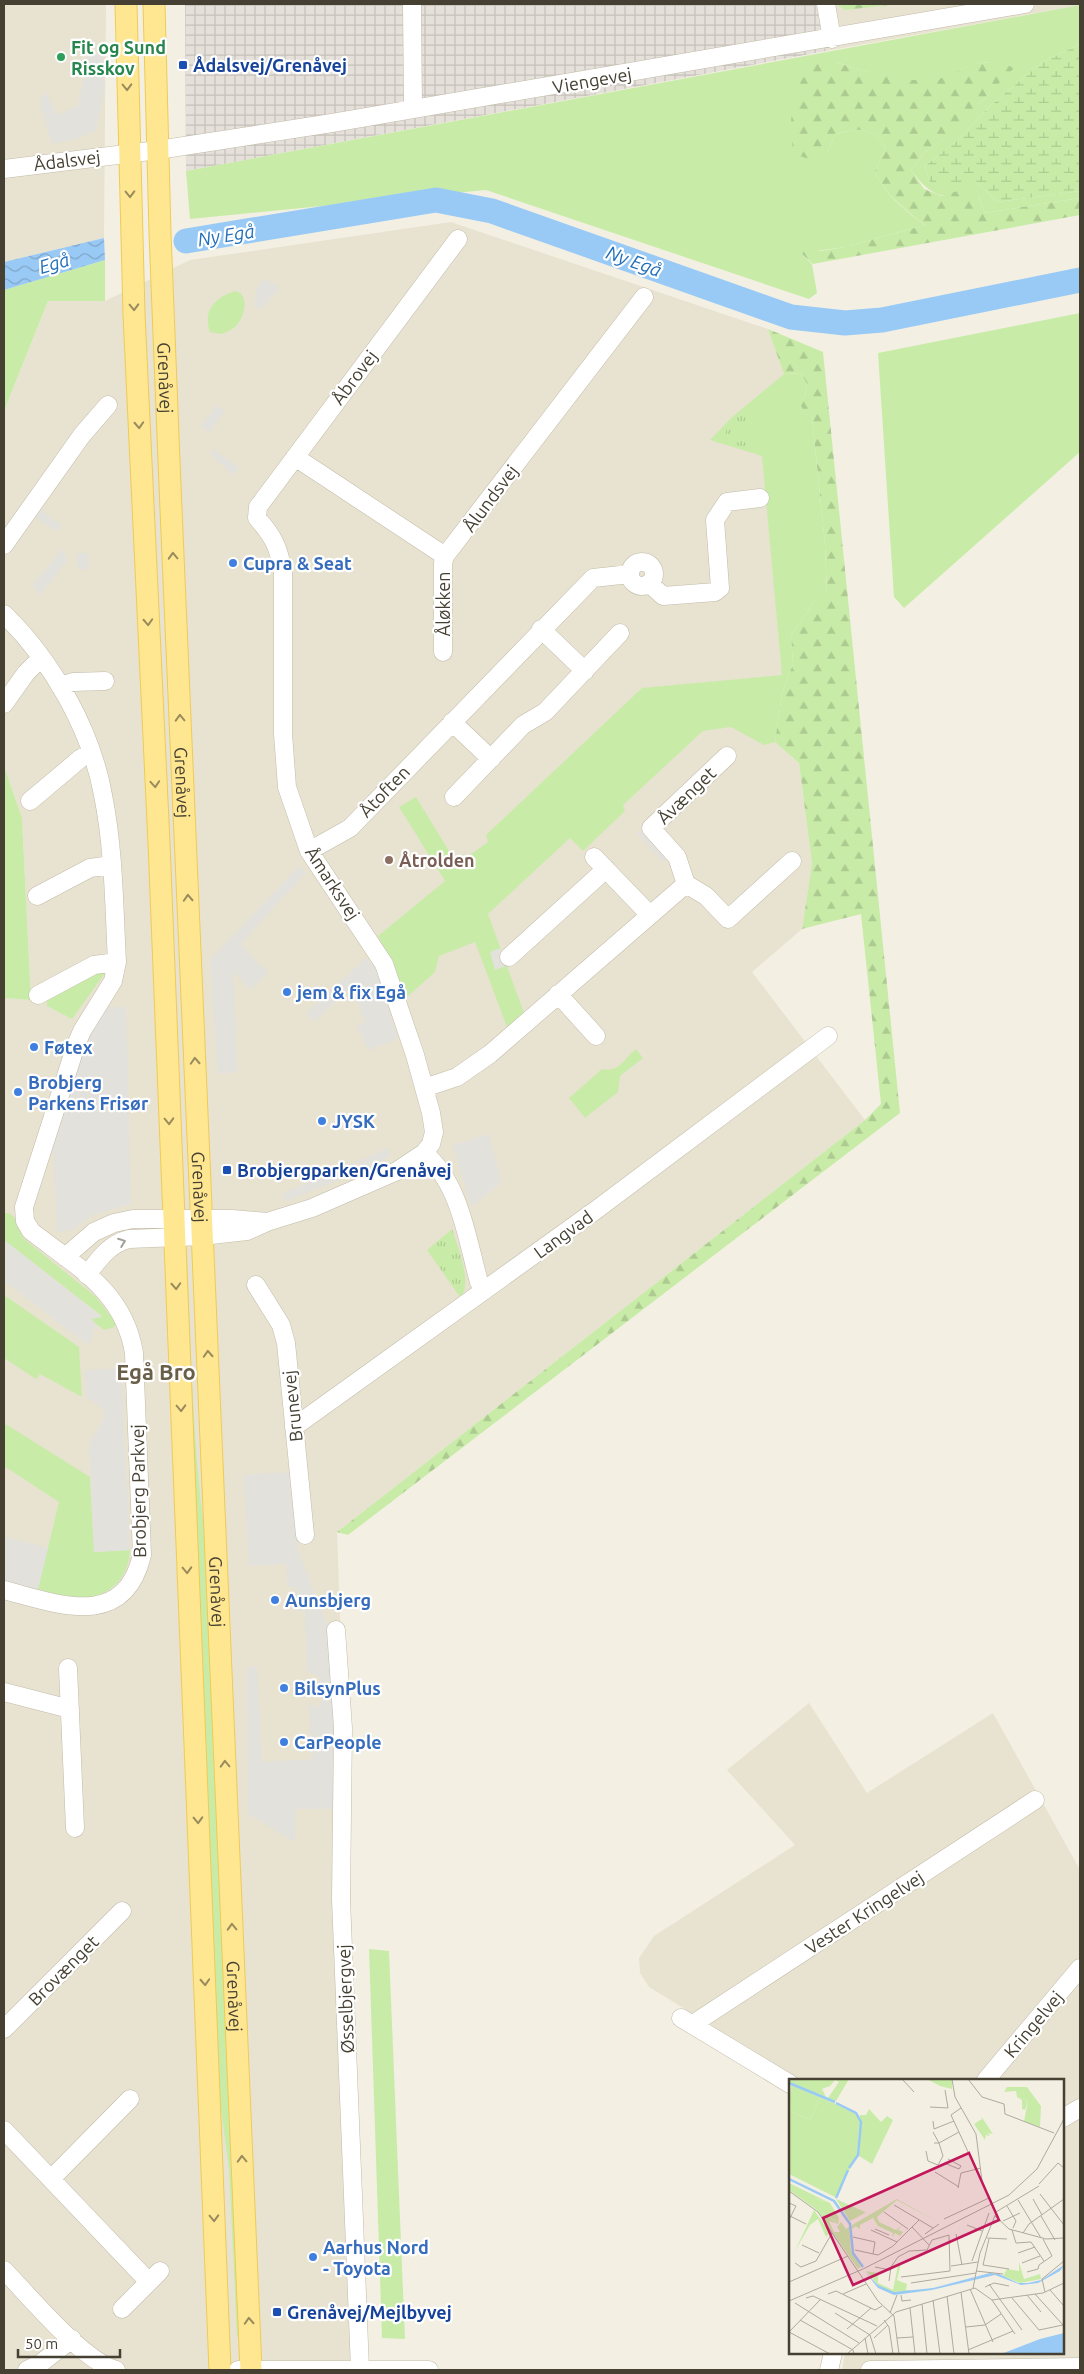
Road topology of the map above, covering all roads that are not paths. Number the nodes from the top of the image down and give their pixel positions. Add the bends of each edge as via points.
1 (126, 4) edge
2 (154, 4) edge
3 (412, 4) edge
4 (826, 4) edge
5 (1025, 4) edge
6 (832, 39) junction
7 (413, 109) junction
8 (158, 150) junction
9 (130, 153) junction
10 (4, 168) edge
11 (458, 239) dead end
12 (644, 296) dead end
13 (108, 404) dead end
14 (295, 457) junction
15 (760, 498) dead end
16 (258, 518) joint
17 (4, 545) edge
18 (445, 556) junction
19 (4, 614) edge
20 (541, 629) junction
21 (620, 634) dead end
22 (443, 652) dead end
23 (41, 658) junction
24 (585, 670) junction
25 (105, 681) dead end
26 (60, 686) junction
27 (4, 704) edge
28 (452, 722) junction
29 (91, 754) junction
30 (727, 756) dead end
31 (491, 759) junction
32 (454, 797) dead end
33 (30, 801) dead end
34 (309, 851) junction
35 (792, 861) dead end
36 (112, 865) junction
37 (686, 884) junction
38 (37, 896) dead end
39 (650, 916) junction
40 (509, 958) dead end
41 (116, 962) junction
42 (558, 994) junction
43 (38, 995) dead end
44 (596, 1036) dead end
45 (828, 1036) dead end
46 (424, 1088) junction
47 (424, 1153) junction
48 (202, 1227) junction
49 (173, 1228) junction
50 (65, 1258) junction
51 (87, 1274) junction
52 (256, 1284) dead end
53 (484, 1291) junction
54 (294, 1427) junction
55 (305, 1534) dead end
56 (4, 1590) edge
57 (336, 1630) dead end
58 (68, 1668) dead end
59 (4, 1692) edge
60 (70, 1709) junction
61 (1035, 1800) dead end
62 (75, 1828) dead end
63 (122, 1911) dead end
64 (1080, 1968) edge
65 (4, 2029) edge
66 (987, 2079) edge
67 (789, 2083) edge
68 (130, 2099) dead end
69 (1080, 2108) edge
70 (1064, 2117) edge
71 (4, 2130) edge
72 (51, 2179) junction
73 (4, 2270) edge
74 (122, 2309) dead end
75 (72, 2339) junction
76 (832, 2354) edge
77 (1080, 2367) edge
78 (360, 2369) junction
79 (27, 2370) edge
80 (116, 2370) edge
81 (220, 2370) edge
82 (238, 2370) edge
83 (251, 2370) edge
84 (429, 2370) edge
85 (829, 2370) edge
86 (870, 2370) edge

1 -> 9 main road, Grenåvej
2 - 8 main road, Grenåvej
3 - 7 street
4 - 6 street
5 - 6 street, Viengevej
6 - 7 street, Viengevej
7 - 8 street, Viengevej
8 - 9 street, Ådalsvej
48 -> 8 main road, Grenåvej
9 - 10 street, Ådalsvej
9 -> 49 main road, Grenåvej
11 - 14 street, Åbrovej
12 - 18 street, Ålundsvej
13 - 17 street via 82,435
14 - 16 street, Åbrovej via 258,507
14 - 18 street
15 - 20 street, Åtoften via 727,502 715,520 720,588 715,592 663,596 649,583 636,584 630,574 593,578
16 - 34 street, Åmarksvej via 273,536 284,573 283,734 287,787
18 - 22 street, Åløkken
19 - 23 street, Brobjerg Parkvej
20 - 24 street
20 - 28 street, Åtoften
21 - 24 street
23 - 26 street, Brobjerg Parkvej
23 - 27 street
24 - 31 street via 545,712 522,725
25 - 26 street via 73,682
26 - 29 street, Brobjerg Parkvej
28 - 31 street
28 - 34 street, Åtoften via 350,828
29 - 33 street via 81,758
29 - 36 street, Brobjerg Parkvej via 103,794
30 - 37 street, Åvænget via 651,828 677,857
31 - 32 street
34 - 46 street, Åmarksvej via 384,964
35 - 37 street via 728,919 706,896
36 - 38 street via 90,868
36 - 41 street, Brobjerg Parkvej
37 - 39 street
39 - 40 street via 600,863
39 - 42 street
41 - 43 street via 94,965
41 - 50 street, Brobjerg Parkvej via 113,981 76,1045 24,1207 25,1221 31,1231
42 - 44 street
42 - 46 street via 474,1067 457,1077
45 - 53 street, Langvad
46 - 47 street, Åmarksvej via 434,1132
47 - 48 street via 397,1171 312,1208 267,1222
47 - 53 street via 439,1166 450,1186
48 - 49 street
83 -> 48 main road, Grenåvej
49 - 50 street via 133,1219 114,1223 89,1236
51 -> 49 street via 118,1242
49 -> 81 main road, Grenåvej
50 - 51 street, Brobjerg Parkvej
51 - 56 street, Brobjerg Parkvej via 110,1295 121,1311 131,1338 142,1555 139,1568 124,1592 106,1603 86,1608 72,1608
52 - 54 street, Brunevej via 281,1325 286,1343
53 - 54 street, Langvad
54 - 55 street, Brunevej
57 - 78 street, Øsselbjergvej via 343,1728 341,1899
58 - 60 street
59 - 60 street
60 - 62 street
61 - 67 street, Vester Kringelvej via 687,2021
63 - 65 street, Brovænget
64 - 66 street, Kringelvej
68 - 72 street
69 - 70 street
71 - 72 street
72 - 74 street via 155,2277
73 - 75 street
75 - 79 street
75 - 80 street via 94,2360
76 - 85 street
77 - 86 street
78 - 83 street
78 - 84 street
82 - 83 street

